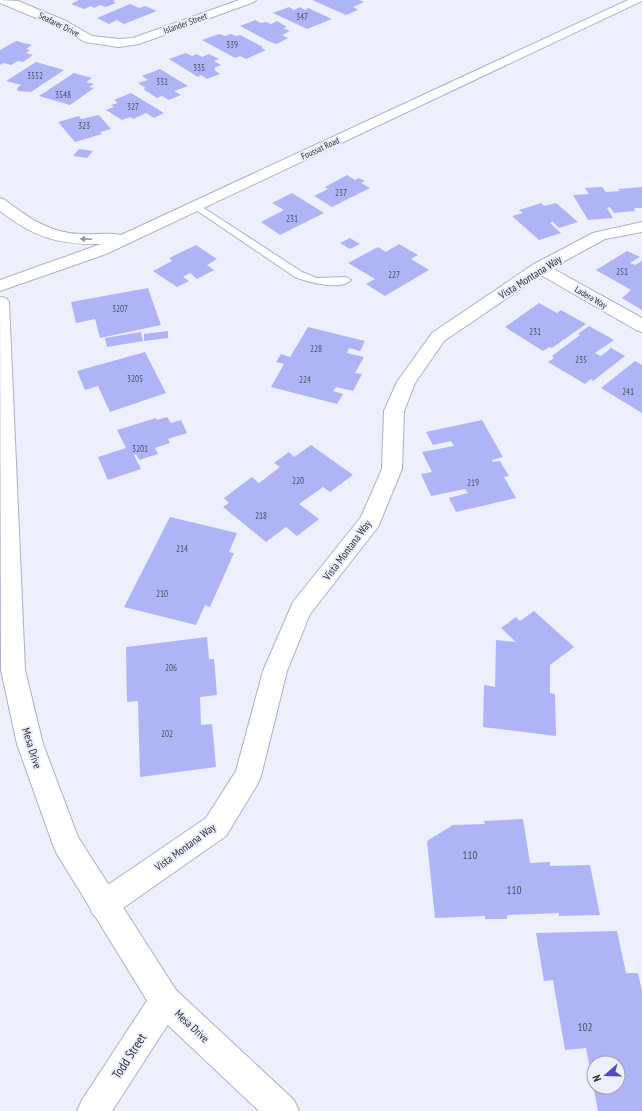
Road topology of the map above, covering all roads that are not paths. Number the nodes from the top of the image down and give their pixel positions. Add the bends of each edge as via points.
1 (0, 0) edge
2 (250, 0) edge
3 (637, 0) edge
4 (119, 43) joint
5 (0, 203) edge
6 (196, 206) junction
7 (642, 227) edge
8 (125, 239) junction
9 (540, 268) junction
10 (346, 280) dead end
11 (0, 286) edge
12 (0, 302) edge
13 (642, 326) edge
14 (5, 606) edge
15 (103, 904) junction
16 (165, 1001) junction
17 (93, 1111) edge
18 (283, 1111) edge

1 - 4 main road, Seafarer Drive via 62,24 89,39
2 - 4 main road, Islander Street via 135,41
3 - 6 main road, Foussat Road
8 -> 5 main road via 84,240 46,233 28,224
6 - 8 main road, Foussat Road
6 - 10 lane via 306,279 328,283
7 - 9 main road, Vista Montana Way via 599,236
8 - 11 main road, Foussat Road via 100,251
9 - 13 main road, Ladera Way
9 - 15 main road, Vista Montana Way via 438,337 406,382 394,411 392,469 370,521 301,609 275,671 248,776 216,827
12 - 14 main road, Mesa Drive
14 - 15 main road, Mesa Drive via 13,670 30,744 67,845
15 - 16 main road, Mesa Drive
16 - 17 main road, Todd Street
16 - 18 main road, Mesa Drive

